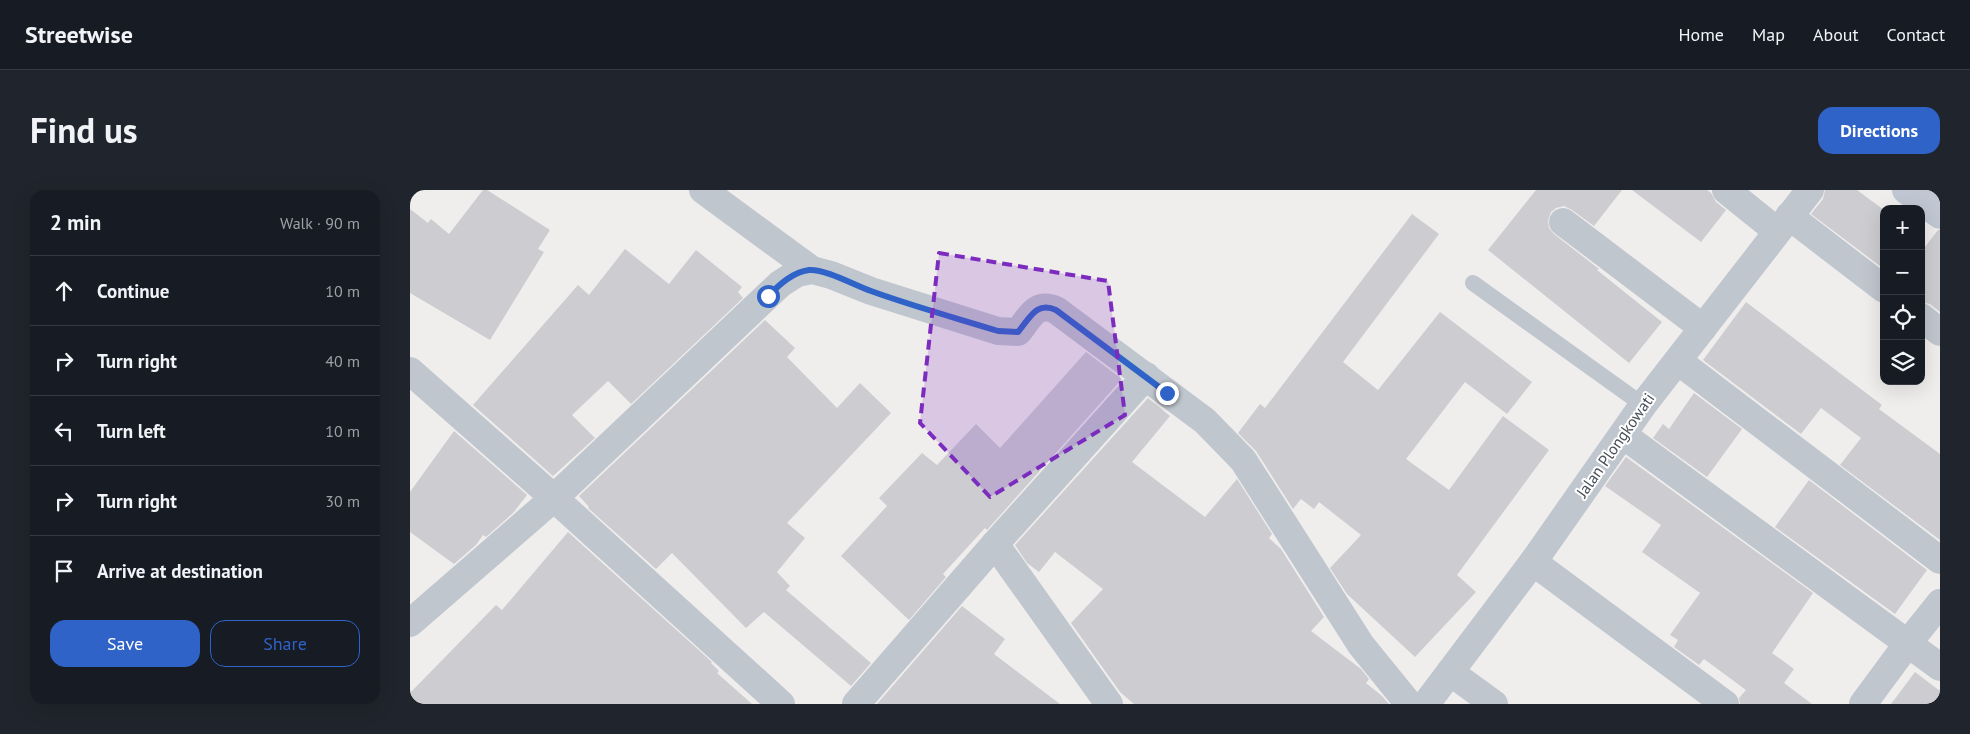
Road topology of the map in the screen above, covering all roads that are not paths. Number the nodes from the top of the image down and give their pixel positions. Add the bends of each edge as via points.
1 (703, 190) edge
2 (1726, 190) edge
3 (1810, 190) edge
4 (1906, 190) edge
5 (1940, 214) edge
6 (1563, 222) dead end
7 (1783, 224) junction
8 (812, 270) junction
9 (1474, 284) dead end
10 (1880, 286) edge
11 (1925, 321) edge
12 (1703, 328) junction
13 (1940, 332) edge
14 (1678, 361) junction
15 (410, 370) edge
16 (1146, 376) junction
17 (1643, 405) junction
18 (1623, 435) junction
19 (554, 498) junction
20 (995, 544) junction
21 (1940, 560) edge
22 (1533, 562) junction
23 (1940, 603) edge
24 (410, 623) edge
25 (1908, 643) junction
26 (1940, 667) edge
27 (1450, 672) junction
28 (781, 704) edge
29 (856, 704) edge
30 (1109, 704) edge
31 (1408, 704) edge
32 (1426, 704) edge
33 (1494, 704) edge
34 (1725, 704) edge
35 (1863, 704) edge

1 - 8 street
2 - 7 street
3 - 7 street, Jalan Plongkowati
4 - 5 street
6 - 12 street
7 - 10 street
7 - 12 street, Jalan Plongkowati
8 - 16 street via 998,331 1018,332 1038,308 1047,306
8 - 19 street via 797,273 780,284
9 - 17 lane
11 - 13 street
12 - 14 street, Jalan Plongkowati
14 - 17 street, Jalan Plongkowati
14 - 21 street
15 - 19 street
16 - 20 street
16 - 31 street via 1205,421 1243,460 1361,645
17 - 18 street, Jalan Plongkowati
18 - 22 street, Jalan Plongkowati
18 - 25 street
19 - 24 street
19 - 28 street
20 - 29 street
20 - 30 street
22 - 27 street, Jalan Plongkowati
22 - 34 street
23 - 25 street
25 - 26 street
25 - 35 street
27 - 32 street, Jalan Plongkowati
27 - 33 street

